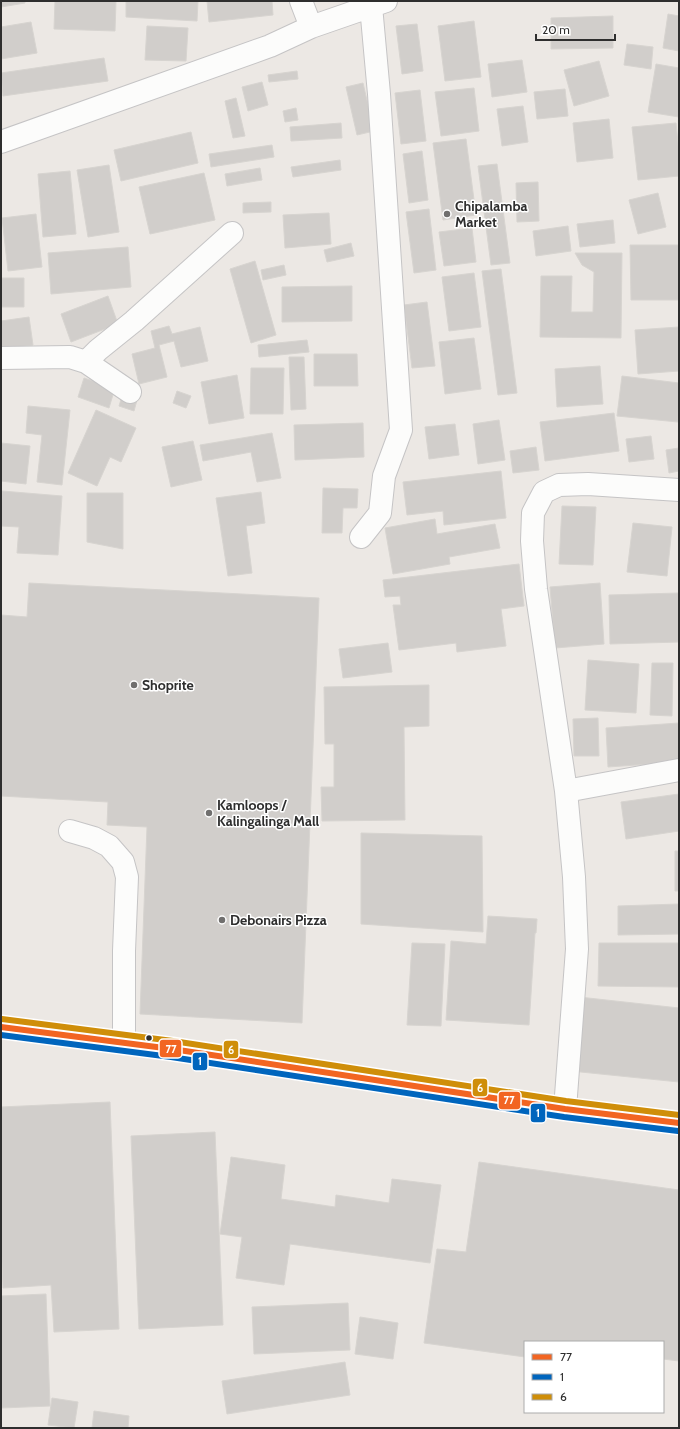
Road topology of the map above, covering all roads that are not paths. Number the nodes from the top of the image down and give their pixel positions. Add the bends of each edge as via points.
1 (301, 1) edge
2 (378, 4) edge
3 (311, 27) junction
4 (1, 142) edge
5 (232, 233) dead end
6 (1, 358) edge
7 (86, 362) junction
8 (130, 392) dead end
9 (679, 490) edge
10 (361, 537) dead end
11 (679, 770) edge
12 (566, 791) junction
13 (70, 831) dead end
14 (1, 1027) edge
15 (124, 1042) junction
16 (564, 1109) junction
17 (679, 1123) edge

1 - 3 street
2 - 3 street
2 - 10 street via 379,94 401,430 384,476 380,513
3 - 4 street via 270,46
5 - 7 street
6 - 7 street via 70,357
7 - 8 street
9 - 12 street via 588,484 559,485 544,492 533,513 532,541 536,589
11 - 12 street
12 - 16 street via 574,877 577,949
13 - 15 street via 94,838 109,846 123,862 127,877
14 - 15 main road
15 - 16 main road
16 - 17 main road

